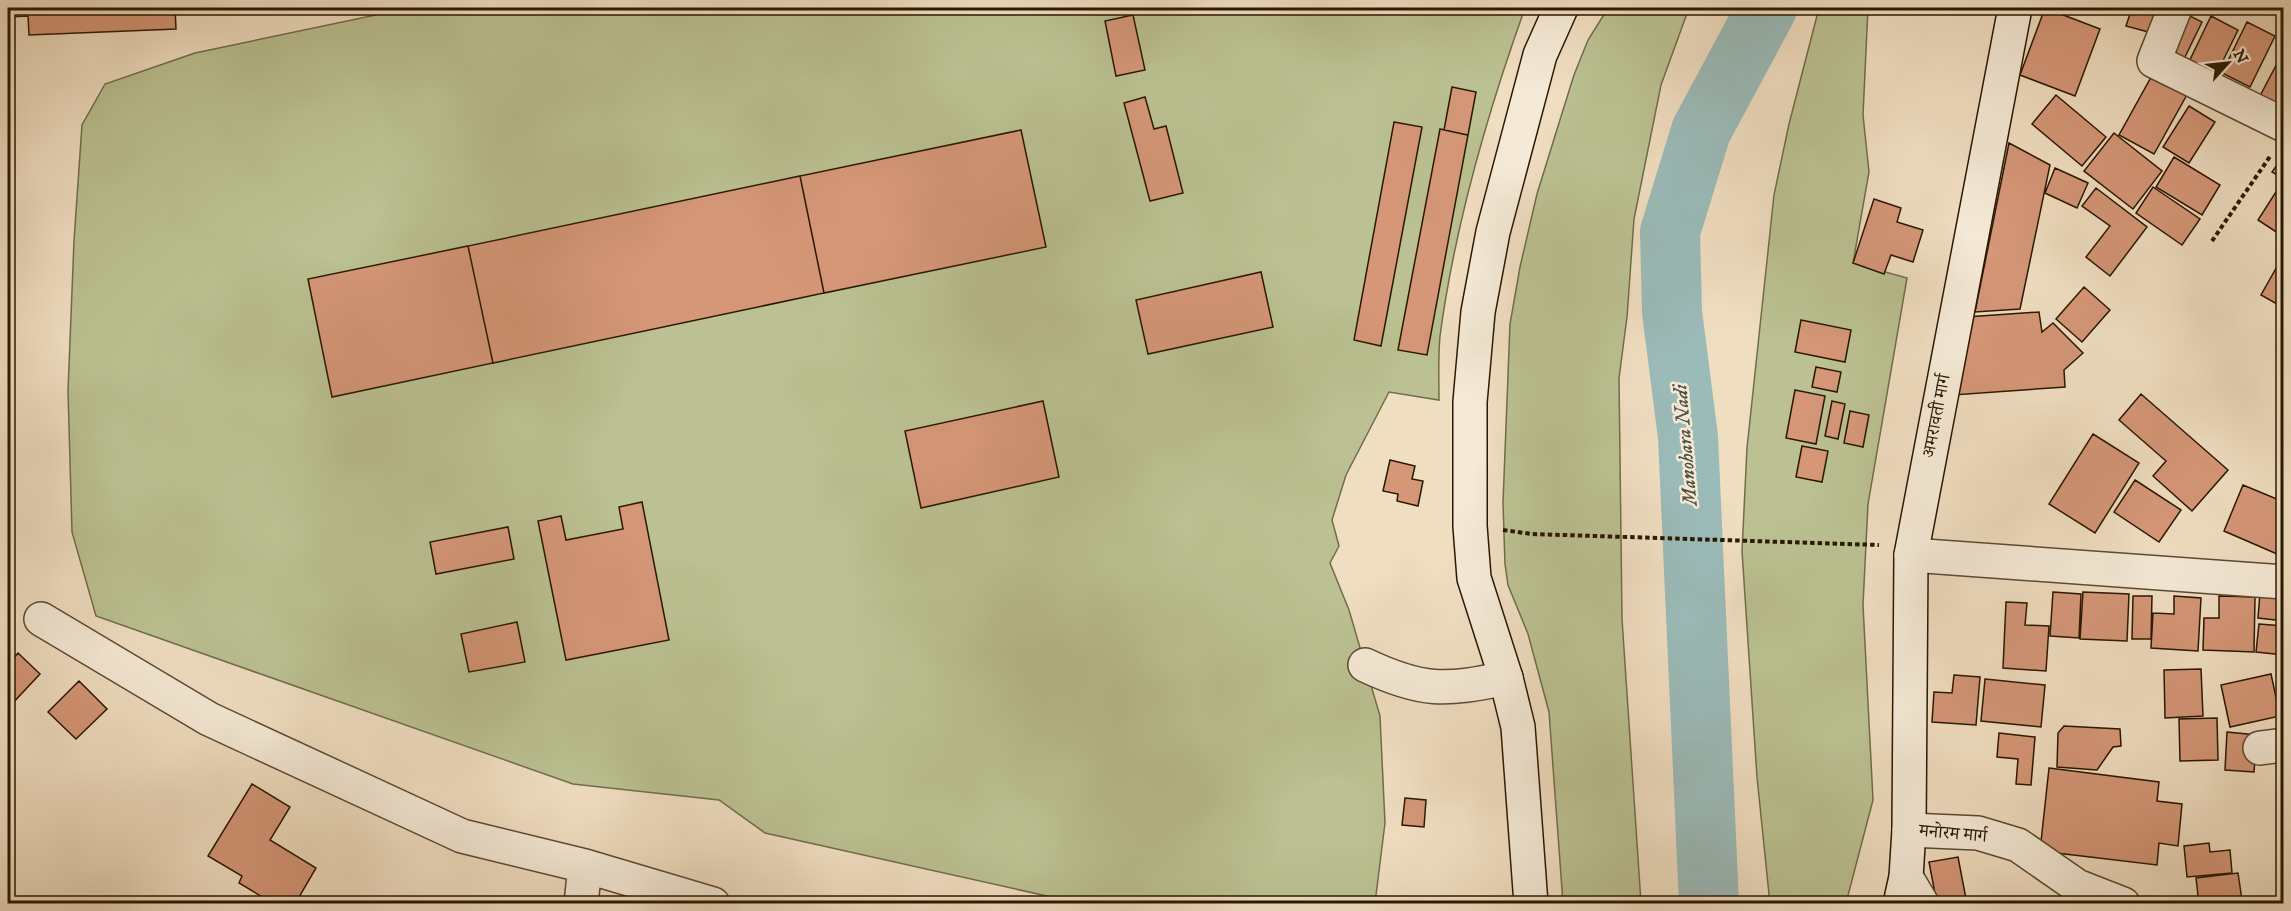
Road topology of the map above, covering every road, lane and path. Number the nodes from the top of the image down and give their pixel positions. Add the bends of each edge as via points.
1 (1561, 8) edge
2 (2015, 8) edge
3 (2175, 8) edge
4 (2280, 136) edge
5 (2212, 241) dead end
6 (1532, 534) dead end
7 (1876, 544) dead end
8 (1911, 555) junction
9 (2283, 582) edge
10 (41, 619) dead end
11 (1365, 665) dead end
12 (1506, 678) junction
13 (1909, 830) junction
14 (585, 866) junction
15 (1910, 895) edge
16 (581, 903) edge
17 (713, 903) edge
18 (1531, 903) edge
19 (2123, 903) edge

1 - 12 main road via 1540,54 1492,232 1478,312 1470,402 1474,578
2 - 8 main road, अमरावती मार्ग
3 - 4 main road via 2154,61
4 - 5 path
6 - 7 path
8 - 9 main road
8 - 13 main road, अमरावती मार्ग
10 - 14 main road via 209,719 462,836
11 - 12 main road via 1396,680 1433,688 1470,686
12 - 18 main road via 1518,727
13 - 15 main road, अमरावती मार्ग
13 - 19 main road, मनोरम मार्ग via 1978,833 2018,845 2077,886
14 - 16 main road
14 - 17 main road

